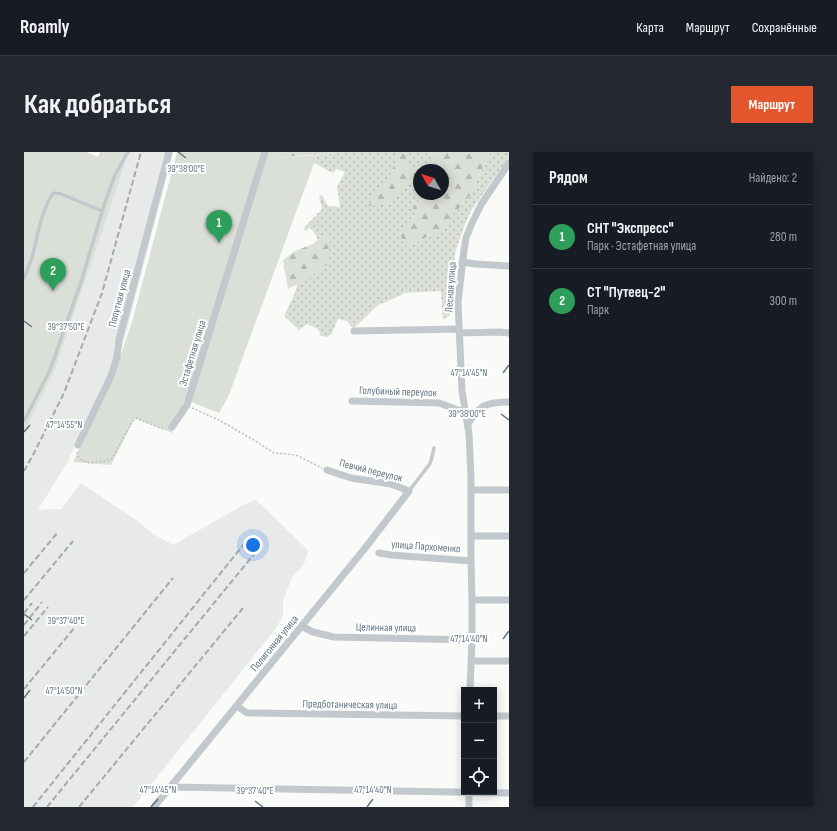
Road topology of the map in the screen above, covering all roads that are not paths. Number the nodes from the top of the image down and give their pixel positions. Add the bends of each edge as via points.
1 (128, 152) edge
2 (169, 152) edge
3 (265, 152) edge
4 (509, 162) edge
5 (102, 211) junction
6 (462, 262) junction
7 (509, 266) edge
8 (24, 278) edge
9 (354, 331) dead end
10 (459, 331) junction
11 (509, 333) edge
12 (352, 401) dead end
13 (509, 402) edge
14 (465, 411) junction
15 (24, 421) edge
16 (468, 424) junction
17 (172, 427) road end
18 (78, 444) road end
19 (434, 448) dead end
20 (327, 470) road end
21 (471, 490) junction
22 (509, 490) edge
23 (409, 491) junction
24 (471, 536) junction
25 (509, 536) edge
26 (379, 553) dead end
27 (471, 561) junction
28 (472, 600) junction
29 (509, 600) edge
30 (301, 626) junction
31 (472, 640) junction
32 (471, 660) junction
33 (509, 661) edge
34 (470, 687) edge
35 (237, 706) junction
36 (461, 716) edge
37 (497, 716) edge
38 (509, 716) edge
39 (170, 787) junction
40 (461, 792) edge
41 (497, 793) edge
42 (509, 793) edge
43 (469, 795) edge
44 (154, 807) edge
45 (468, 807) edge

1 - 5 lane via 115,175
2 - 18 street, Попутная улица via 117,357 111,376
3 - 17 street, Эстафетная улица via 187,405
4 - 6 street, Лесная улица via 482,202 472,223 466,238
5 - 8 lane via 61,194 54,193 50,196
5 - 15 lane via 81,282 50,370
6 - 7 street
6 - 10 street, Лесная улица via 458,302
9 - 10 street
10 - 11 street
10 - 14 street, Лесная улица
12 - 14 street, Голубиный переулок via 439,403
13 - 16 street via 495,402 478,409
14 - 16 street, Лесная улица
16 - 21 street, Лесная улица
19 - 23 lane via 429,466
20 - 23 street, Певчий переулок via 351,478 391,484
21 - 22 street
21 - 24 street, Лесная улица
23 - 30 street, Полигонная улица
24 - 25 street, улица Пархоменко
24 - 27 street, Лесная улица
26 - 27 street, улица Пархоменко
27 - 28 street, Лесная улица
28 - 29 street
28 - 31 street, Лесная улица
30 - 31 street, Целинная улица via 334,637
30 - 35 street, Полигонная улица
31 - 32 street, Лесная улица
32 - 33 street
32 - 34 street, Лесная улица
35 - 36 street, Предботаническая улица via 251,714
35 - 39 street, Полигонная улица
37 - 38 street
39 - 40 street
39 - 44 street, Полигонная улица
41 - 42 street
43 - 45 street

